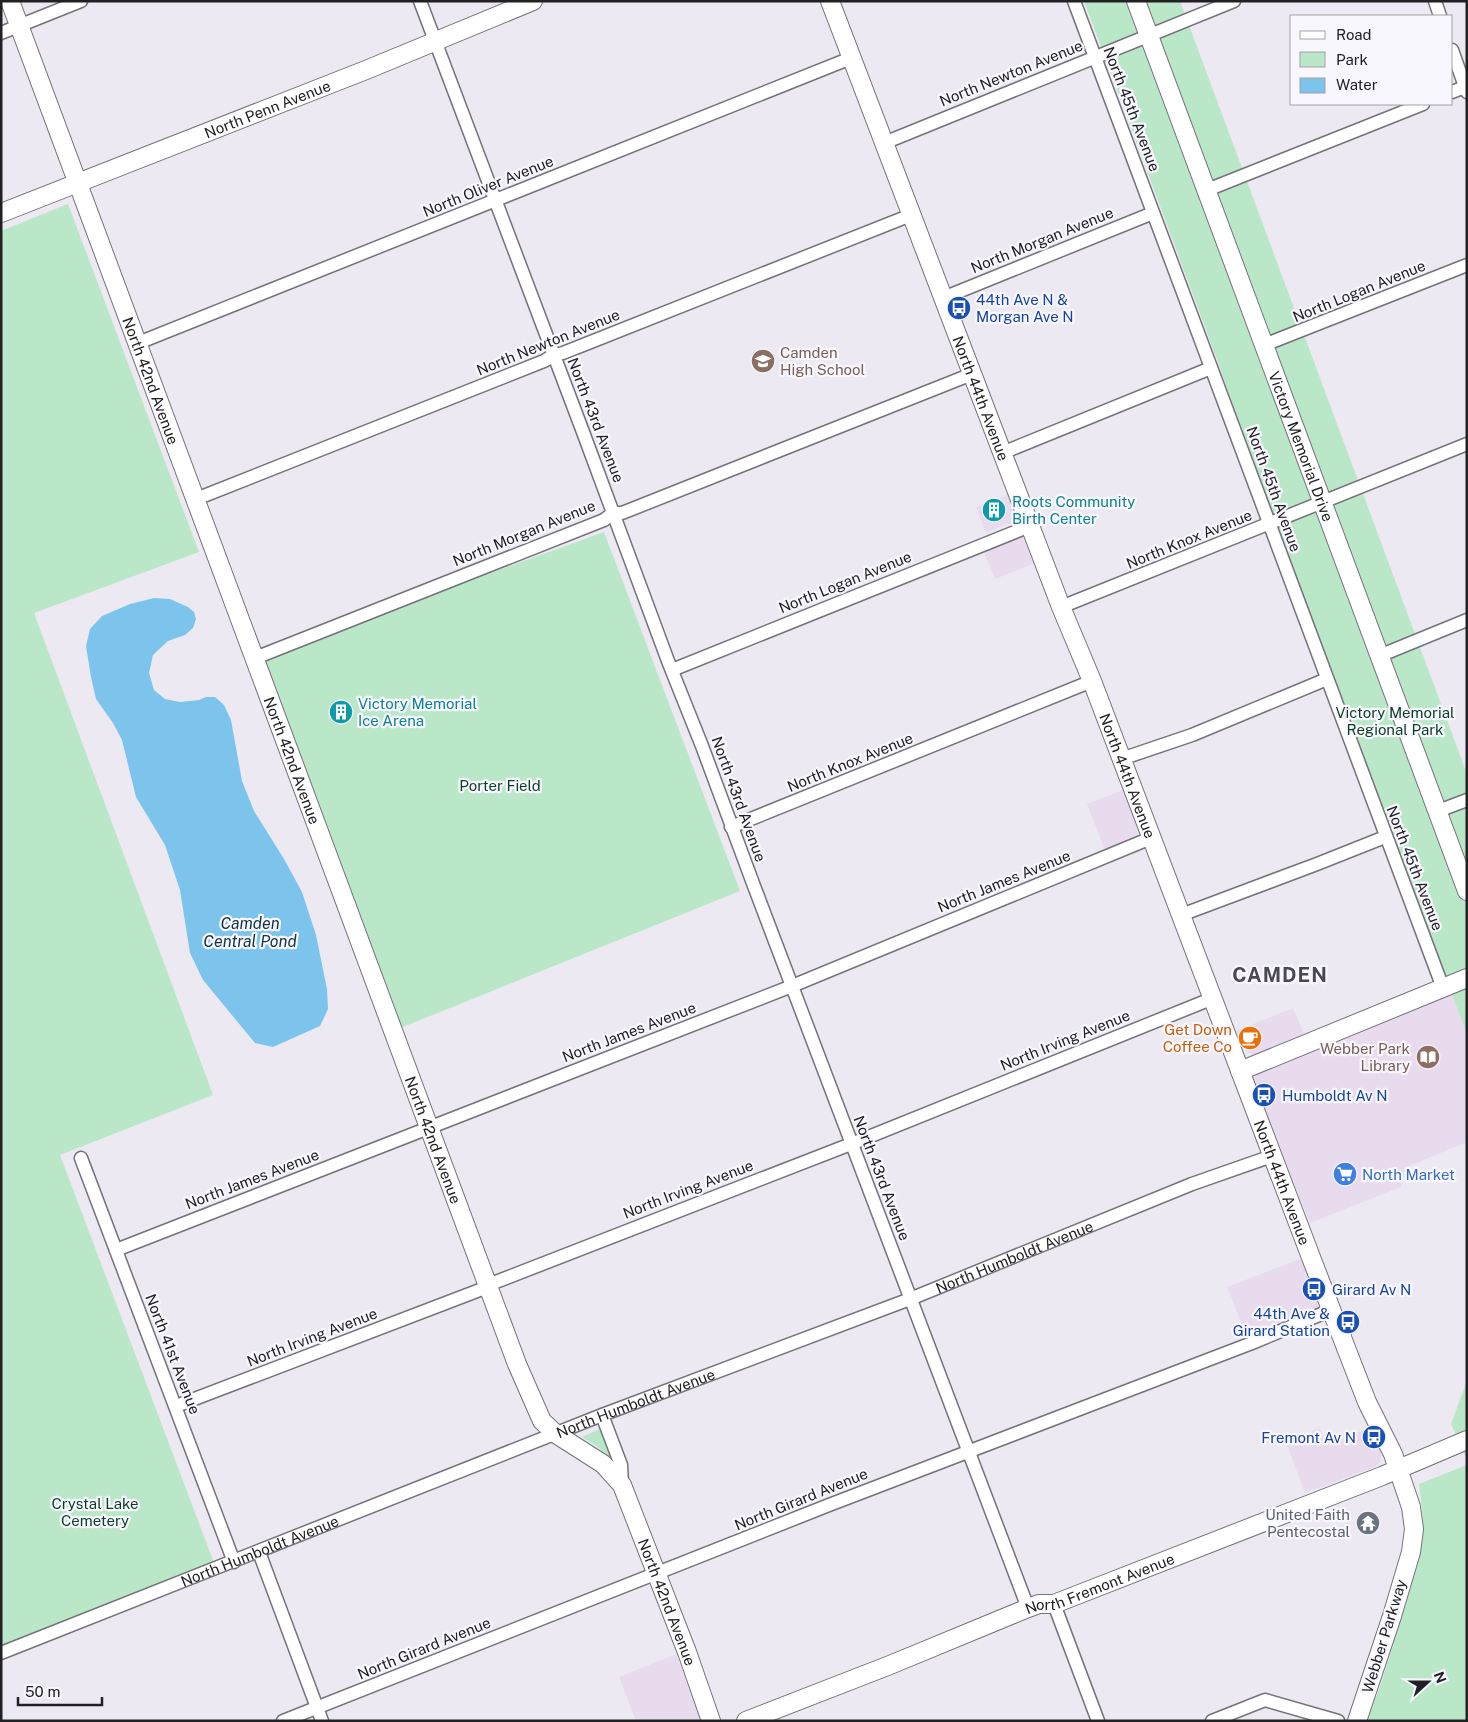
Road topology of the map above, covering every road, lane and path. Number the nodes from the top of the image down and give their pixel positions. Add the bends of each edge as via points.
1 (10, 1) edge
2 (81, 1) edge
3 (420, 1) edge
4 (533, 1) edge
5 (830, 1) edge
6 (1074, 1) edge
7 (1136, 1) edge
8 (1234, 1) edge
9 (1435, 1) edge
10 (1440, 15) edge
11 (19, 26) junction
12 (1, 33) edge
13 (1149, 35) junction
14 (436, 42) junction
15 (1453, 53) edge
16 (1095, 56) junction
17 (851, 58) junction
18 (1466, 88) edge
19 (1453, 92) edge
20 (1419, 105) edge
21 (884, 143) junction
22 (78, 183) junction
23 (1206, 190) junction
24 (495, 200) junction
25 (1, 213) edge
26 (1153, 213) junction
27 (911, 215) junction
28 (1467, 265) edge
29 (943, 298) junction
30 (138, 343) junction
31 (1264, 345) junction
32 (554, 355) junction
33 (1211, 368) junction
34 (972, 374) junction
35 (1467, 444) edge
36 (1002, 453) junction
37 (196, 499) junction
38 (1322, 501) junction
39 (613, 513) junction
40 (1270, 524) junction
41 (1030, 526) junction
42 (1061, 607) junction
43 (1467, 620) edge
44 (1379, 656) junction
45 (255, 658) junction
46 (672, 670) junction
47 (1327, 679) junction
48 (1092, 681) junction
49 (1121, 759) junction
50 (1467, 800) edge
51 (1438, 811) junction
52 (732, 826) junction
53 (1385, 837) junction
54 (1151, 838) junction
55 (1467, 891) edge
56 (1180, 914) junction
57 (1467, 978) edge
58 (792, 986) junction
59 (1443, 988) junction
60 (1211, 999) junction
61 (1240, 1071) junction
62 (429, 1128) junction
63 (851, 1144) junction
64 (1272, 1156) junction
65 (81, 1158) dead end
66 (116, 1250) junction
67 (488, 1285) junction
68 (910, 1298) junction
69 (1331, 1310) junction
70 (176, 1406) junction
71 (602, 1415) junction
72 (1467, 1433) edge
73 (556, 1434) junction
74 (1460, 1443) edge
75 (968, 1451) junction
76 (1399, 1469) junction
77 (622, 1485) junction
78 (259, 1552) junction
79 (1411, 1552) joint
80 (234, 1562) junction
81 (656, 1573) junction
82 (1054, 1604) junction
83 (1028, 1608) junction
84 (1, 1653) edge
85 (317, 1708) junction
86 (283, 1721) edge
87 (322, 1721) edge
88 (711, 1721) edge
89 (746, 1721) edge
90 (1098, 1721) edge
91 (1212, 1721) edge
92 (1338, 1721) edge
93 (1358, 1721) edge

1 - 11 street, North 42nd Avenue
2 - 11 street
3 - 14 street, North 43rd Avenue
4 - 14 street, North Penn Avenue
5 - 17 street, North 44th Avenue
6 - 16 street, North 45th Avenue
7 - 13 street, Victory Memorial Drive
8 - 13 street, North Newton Avenue
9 - 10 street
11 - 12 street
11 - 22 street, North 42nd Avenue
13 - 16 street, North Newton Avenue
13 - 23 street, Victory Memorial Drive
14 - 22 street, North Penn Avenue
14 - 24 street, North 43rd Avenue
15 - 18 street
16 - 21 street, North Newton Avenue
16 - 26 street, North 45th Avenue
17 - 21 street, North 44th Avenue
17 - 24 street, North Oliver Avenue
18 - 19 street
20 - 23 street
21 - 27 street, North 44th Avenue
22 - 25 street, North Penn Avenue
22 - 30 street, North 42nd Avenue
23 - 31 street, Victory Memorial Drive
24 - 30 street, North Oliver Avenue
24 - 32 street, North 43rd Avenue
26 - 29 street, North Morgan Avenue
26 - 33 street, North 45th Avenue
27 - 29 street, North 44th Avenue
27 - 32 street, North Newton Avenue
28 - 31 street, North Logan Avenue
29 - 34 street, North 44th Avenue
30 - 37 street, North 42nd Avenue
31 - 38 street, Victory Memorial Drive
32 - 37 street, North Newton Avenue
32 - 39 street, North 43rd Avenue
33 - 36 street
33 - 40 street, North 45th Avenue
34 - 36 street, North 44th Avenue
34 - 39 street, North Morgan Avenue
35 - 38 street, North Knox Avenue
36 - 41 street, North 44th Avenue
37 - 45 street, North 42nd Avenue
38 - 40 street, North Knox Avenue
38 - 44 street, Victory Memorial Drive
39 - 45 street, North Morgan Avenue via 604,520
39 - 46 street, North 43rd Avenue
40 - 42 street, North Knox Avenue
40 - 47 street, North 45th Avenue
41 - 42 street, North 44th Avenue
41 - 46 street, North Logan Avenue
42 - 48 street, North 44th Avenue
43 - 44 street
44 - 51 street, Victory Memorial Drive
45 - 62 street, North 42nd Avenue
46 - 52 street, North 43rd Avenue
47 - 49 street via 1192,735
47 - 53 street, North 45th Avenue
48 - 49 street, North 44th Avenue
48 - 52 street, North Knox Avenue
49 - 54 street, North 44th Avenue
50 - 51 street
51 - 55 street, Victory Memorial Drive
52 - 58 street, North 43rd Avenue
53 - 56 street
53 - 59 street, North 45th Avenue
54 - 56 street, North 44th Avenue
54 - 58 street, North James Avenue
56 - 60 street, North 44th Avenue
57 - 59 street
58 - 62 street, North James Avenue
58 - 63 street, North 43rd Avenue
59 - 61 street
60 - 61 street, North 44th Avenue
60 - 63 street, North Irving Avenue
61 - 64 street, North 44th Avenue
62 - 66 street, North James Avenue
62 - 67 street, North 42nd Avenue
63 - 67 street, North Irving Avenue
63 - 68 street, North 43rd Avenue
64 - 68 street, North Humboldt Avenue via 1192,1184
64 - 69 street, North 44th Avenue
65 - 66 street, North 41st Avenue
66 - 70 street, North 41st Avenue
67 - 70 street, North Irving Avenue
67 - 73 street, North 42nd Avenue via 535,1408 542,1421
68 - 71 street, North Humboldt Avenue
68 - 75 street, North 43rd Avenue
69 - 75 street, North Girard Avenue via 1252,1344
69 - 76 street, North 44th Avenue
70 - 80 street, North 41st Avenue
71 - 73 street, North Humboldt Avenue
71 - 77 street, North 42nd Avenue via 620,1465
72 - 74 street
73 - 77 street, North 42nd Avenue via 603,1464
73 - 78 street, North Humboldt Avenue
74 - 76 street, North Fremont Avenue
75 - 81 street, North Girard Avenue
75 - 83 street, North 43rd Avenue
76 - 79 street, North 44th Avenue via 1412,1507
76 - 82 street, North Fremont Avenue
77 - 81 street, North 42nd Avenue
78 - 80 street, North Humboldt Avenue
78 - 85 street
79 - 93 street, Webber Parkway
80 - 84 street, North Humboldt Avenue
81 - 85 street, North Girard Avenue
81 - 88 street, North 42nd Avenue
82 - 83 street, North Fremont Avenue
82 - 90 street
83 - 89 street, North Fremont Avenue
85 - 86 street, North Girard Avenue
85 - 87 street
91 - 92 street via 1265,1700

